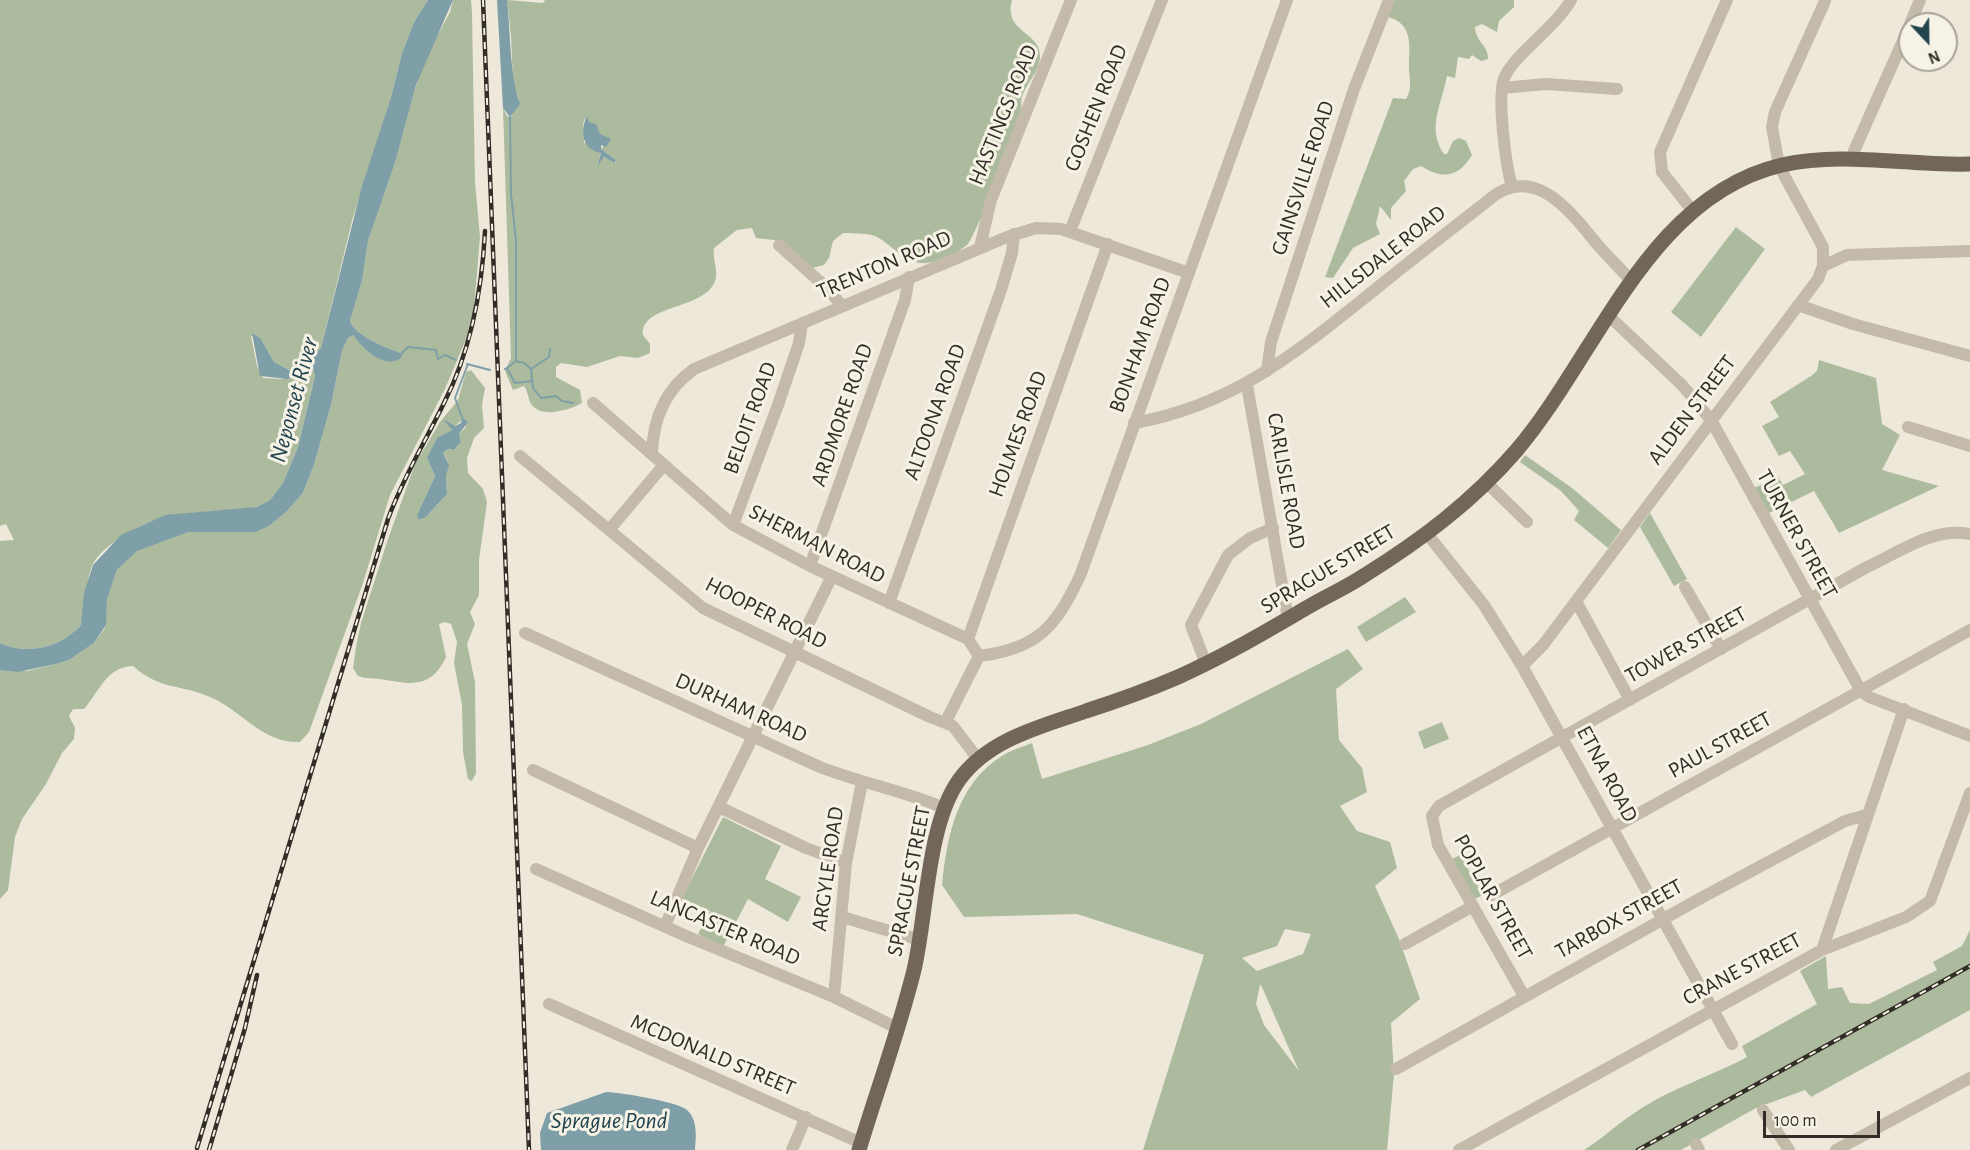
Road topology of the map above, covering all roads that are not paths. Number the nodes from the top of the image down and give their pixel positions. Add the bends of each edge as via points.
1 (1071, 0) edge
2 (1162, 0) edge
3 (1287, 0) edge
4 (1389, 0) edge
5 (1572, 0) edge
6 (1727, 0) edge
7 (1825, 1) edge
8 (1898, 51) edge
9 (1502, 88) junction
10 (1617, 89) dead end
11 (1854, 158) junction
12 (1970, 164) edge
13 (1779, 166) junction
14 (1512, 186) junction
15 (1692, 210) junction
16 (1070, 231) junction
17 (1014, 234) junction
18 (1108, 244) junction
19 (779, 245) dead end
20 (980, 247) junction
21 (1823, 247) junction
22 (1970, 251) edge
23 (1847, 255) junction
24 (1823, 266) junction
25 (1189, 273) junction
26 (909, 277) junction
27 (1632, 282) junction
28 (1798, 305) junction
29 (842, 306) junction
30 (1610, 317) junction
31 (802, 323) junction
32 (1970, 356) edge
33 (1267, 371) junction
34 (1247, 385) junction
35 (593, 403) dead end
36 (1711, 420) junction
37 (1134, 423) junction
38 (1908, 427) dead end
39 (1970, 446) edge
40 (652, 453) junction
41 (520, 456) dead end
42 (663, 466) junction
43 (1487, 483) junction
44 (1527, 522) dead end
45 (733, 525) junction
46 (1273, 528) junction
47 (610, 530) junction
48 (1970, 534) edge
49 (1428, 535) junction
50 (810, 566) junction
51 (832, 576) junction
52 (1685, 587) dead end
53 (1810, 600) junction
54 (1576, 601) junction
55 (889, 603) junction
56 (1288, 619) junction
57 (1970, 630) edge
58 (525, 633) dead end
59 (968, 639) junction
60 (1720, 649) junction
61 (794, 653) junction
62 (979, 656) junction
63 (1206, 664) junction
64 (1522, 666) junction
65 (1861, 691) junction
66 (1630, 700) junction
67 (1904, 709) junction
68 (946, 721) junction
69 (753, 736) junction
70 (1562, 736) junction
71 (1970, 736) edge
72 (978, 759) junction
73 (533, 770) dead end
74 (862, 782) junction
75 (1970, 793) edge
76 (719, 807) junction
77 (944, 808) junction
78 (1866, 815) junction
79 (1432, 816) joint
80 (1612, 828) junction
81 (698, 848) junction
82 (846, 863) junction
83 (536, 869) dead end
84 (1490, 896) dead end
85 (1473, 906) junction
86 (842, 916) junction
87 (1665, 919) junction
88 (665, 926) junction
89 (920, 940) junction
90 (1405, 944) dead end
91 (1822, 950) junction
92 (1524, 996) junction
93 (834, 997) junction
94 (549, 1004) dead end
95 (1712, 1008) junction
96 (897, 1028) junction
97 (1732, 1044) dead end
98 (1396, 1069) dead end
99 (1970, 1078) edge
100 (1763, 1110) dead end
101 (806, 1117) junction
102 (860, 1146) edge
103 (792, 1150) edge
104 (1459, 1150) edge
105 (1789, 1150) edge
106 (1836, 1150) edge

1 - 20 street, HASTINGS ROAD via 991,201
2 - 16 street, GOSHEN ROAD
3 - 25 street, BONHAM ROAD
4 - 33 street, GAINSVILLE ROAD via 1354,89 1271,342
5 - 9 street via 1512,66
6 - 15 street via 1660,152 1662,172
7 - 13 street, ALDEN STREET via 1775,112 1772,127
8 - 11 street
9 - 10 street via 1546,84
9 - 14 street via 1506,158
11 - 12 main road, SPRAGUE STREET
11 - 13 main road, SPRAGUE STREET via 1811,159
13 - 15 main road, SPRAGUE STREET via 1744,178
13 - 21 street, ALDEN STREET
14 - 27 street via 1533,187 1553,196
14 - 33 street, HILLSDALE ROAD via 1495,195
15 - 27 main road, SPRAGUE STREET via 1656,248
16 - 17 street, TRENTON ROAD via 1046,227
16 - 18 street, TRENTON ROAD
17 - 20 street, TRENTON ROAD
17 - 55 street, ALTOONA ROAD via 998,298
18 - 25 street, TRENTON ROAD
18 - 59 street, HOLMES ROAD
19 - 29 street
20 - 26 street, TRENTON ROAD
21 - 23 street via 1836,248
21 - 24 street, ALDEN STREET
22 - 23 street
23 - 24 street
24 - 28 street, ALDEN STREET
25 - 37 street, BONHAM ROAD
26 - 29 street, TRENTON ROAD
26 - 50 street, ARDMORE ROAD via 905,300
27 - 30 main road, SPRAGUE STREET
28 - 32 street
28 - 36 street, ALDEN STREET
29 - 31 street, TRENTON ROAD
30 - 36 street, TURNER STREET via 1682,385
30 - 43 main road, SPRAGUE STREET via 1534,429
31 - 40 street, TRENTON ROAD via 685,375 671,390 659,413
31 - 45 street, BELOIT ROAD via 778,405
33 - 34 street, HILLSDALE ROAD
34 - 37 street, HILLSDALE ROAD via 1173,414
34 - 46 street, CARLISLE ROAD
35 - 40 street, SHERMAN ROAD
36 - 53 street, TURNER STREET
36 - 54 street, ALDEN STREET
37 - 62 street, BONHAM ROAD via 1080,576 1061,611 1022,647
38 - 39 street
40 - 42 street, SHERMAN ROAD
41 - 47 street, HOOPER ROAD
42 - 45 street, SHERMAN ROAD
42 - 47 street
43 - 44 street
43 - 49 main road, SPRAGUE STREET
45 - 50 street, SHERMAN ROAD
46 - 56 street, CARLISLE ROAD
46 - 63 street via 1250,538 1228,555 1191,625
47 - 61 street, HOOPER ROAD via 703,608
48 - 53 street, TOWER STREET via 1933,535
49 - 56 main road, SPRAGUE STREET
49 - 64 street, ETNA ROAD via 1484,605
50 - 51 street, SHERMAN ROAD
51 - 55 street, SHERMAN ROAD
51 - 61 street
52 - 60 street
53 - 60 street, TOWER STREET
53 - 65 street, TURNER STREET
54 - 64 street, ALDEN STREET
54 - 66 street
55 - 59 street, SHERMAN ROAD
56 - 63 main road, SPRAGUE STREET
57 - 65 street, PAUL STREET
58 - 69 street, DURHAM ROAD
59 - 62 street
60 - 66 street, TOWER STREET
61 - 68 street, HOOPER ROAD
61 - 69 street
62 - 68 street
63 - 72 main road, SPRAGUE STREET via 1138,693 1020,734
64 - 70 street, ETNA ROAD
65 - 67 street
65 - 80 street, PAUL STREET
66 - 70 street, TOWER STREET
67 - 71 street
67 - 78 street, CRANE STREET
68 - 72 street, HOOPER ROAD
69 - 74 street, DURHAM ROAD
69 - 76 street
70 - 79 street, TOWER STREET via 1439,806
70 - 80 street, ETNA ROAD
72 - 77 main road, SPRAGUE STREET via 959,781
73 - 81 street
74 - 77 street, DURHAM ROAD via 913,795
74 - 82 street, ARGYLE ROAD
75 - 91 street via 1930,901 1906,917
76 - 81 street
76 - 82 street via 806,849
77 - 89 main road, SPRAGUE STREET
78 - 87 street, TARBOX STREET via 1845,821
78 - 91 street, CRANE STREET
79 - 85 street, POPLAR STREET via 1438,845
80 - 84 street, PAUL STREET
80 - 87 street, ETNA ROAD
81 - 88 street
82 - 86 street, ARGYLE ROAD
83 - 88 street, LANCASTER ROAD
85 - 90 street
85 - 92 street, POPLAR STREET
86 - 89 street
86 - 93 street, ARGYLE ROAD
87 - 92 street, TARBOX STREET
87 - 95 street, ETNA ROAD
88 - 93 street, LANCASTER ROAD
89 - 96 main road, SPRAGUE STREET
91 - 95 street, CRANE STREET
92 - 98 street, TARBOX STREET
93 - 96 street, LANCASTER ROAD
94 - 101 street, MCDONALD STREET
95 - 97 street, ETNA ROAD
95 - 104 street, CRANE STREET
96 - 102 main road, SPRAGUE STREET
99 - 106 street
100 - 105 street
101 - 102 street, MCDONALD STREET
101 - 103 street

